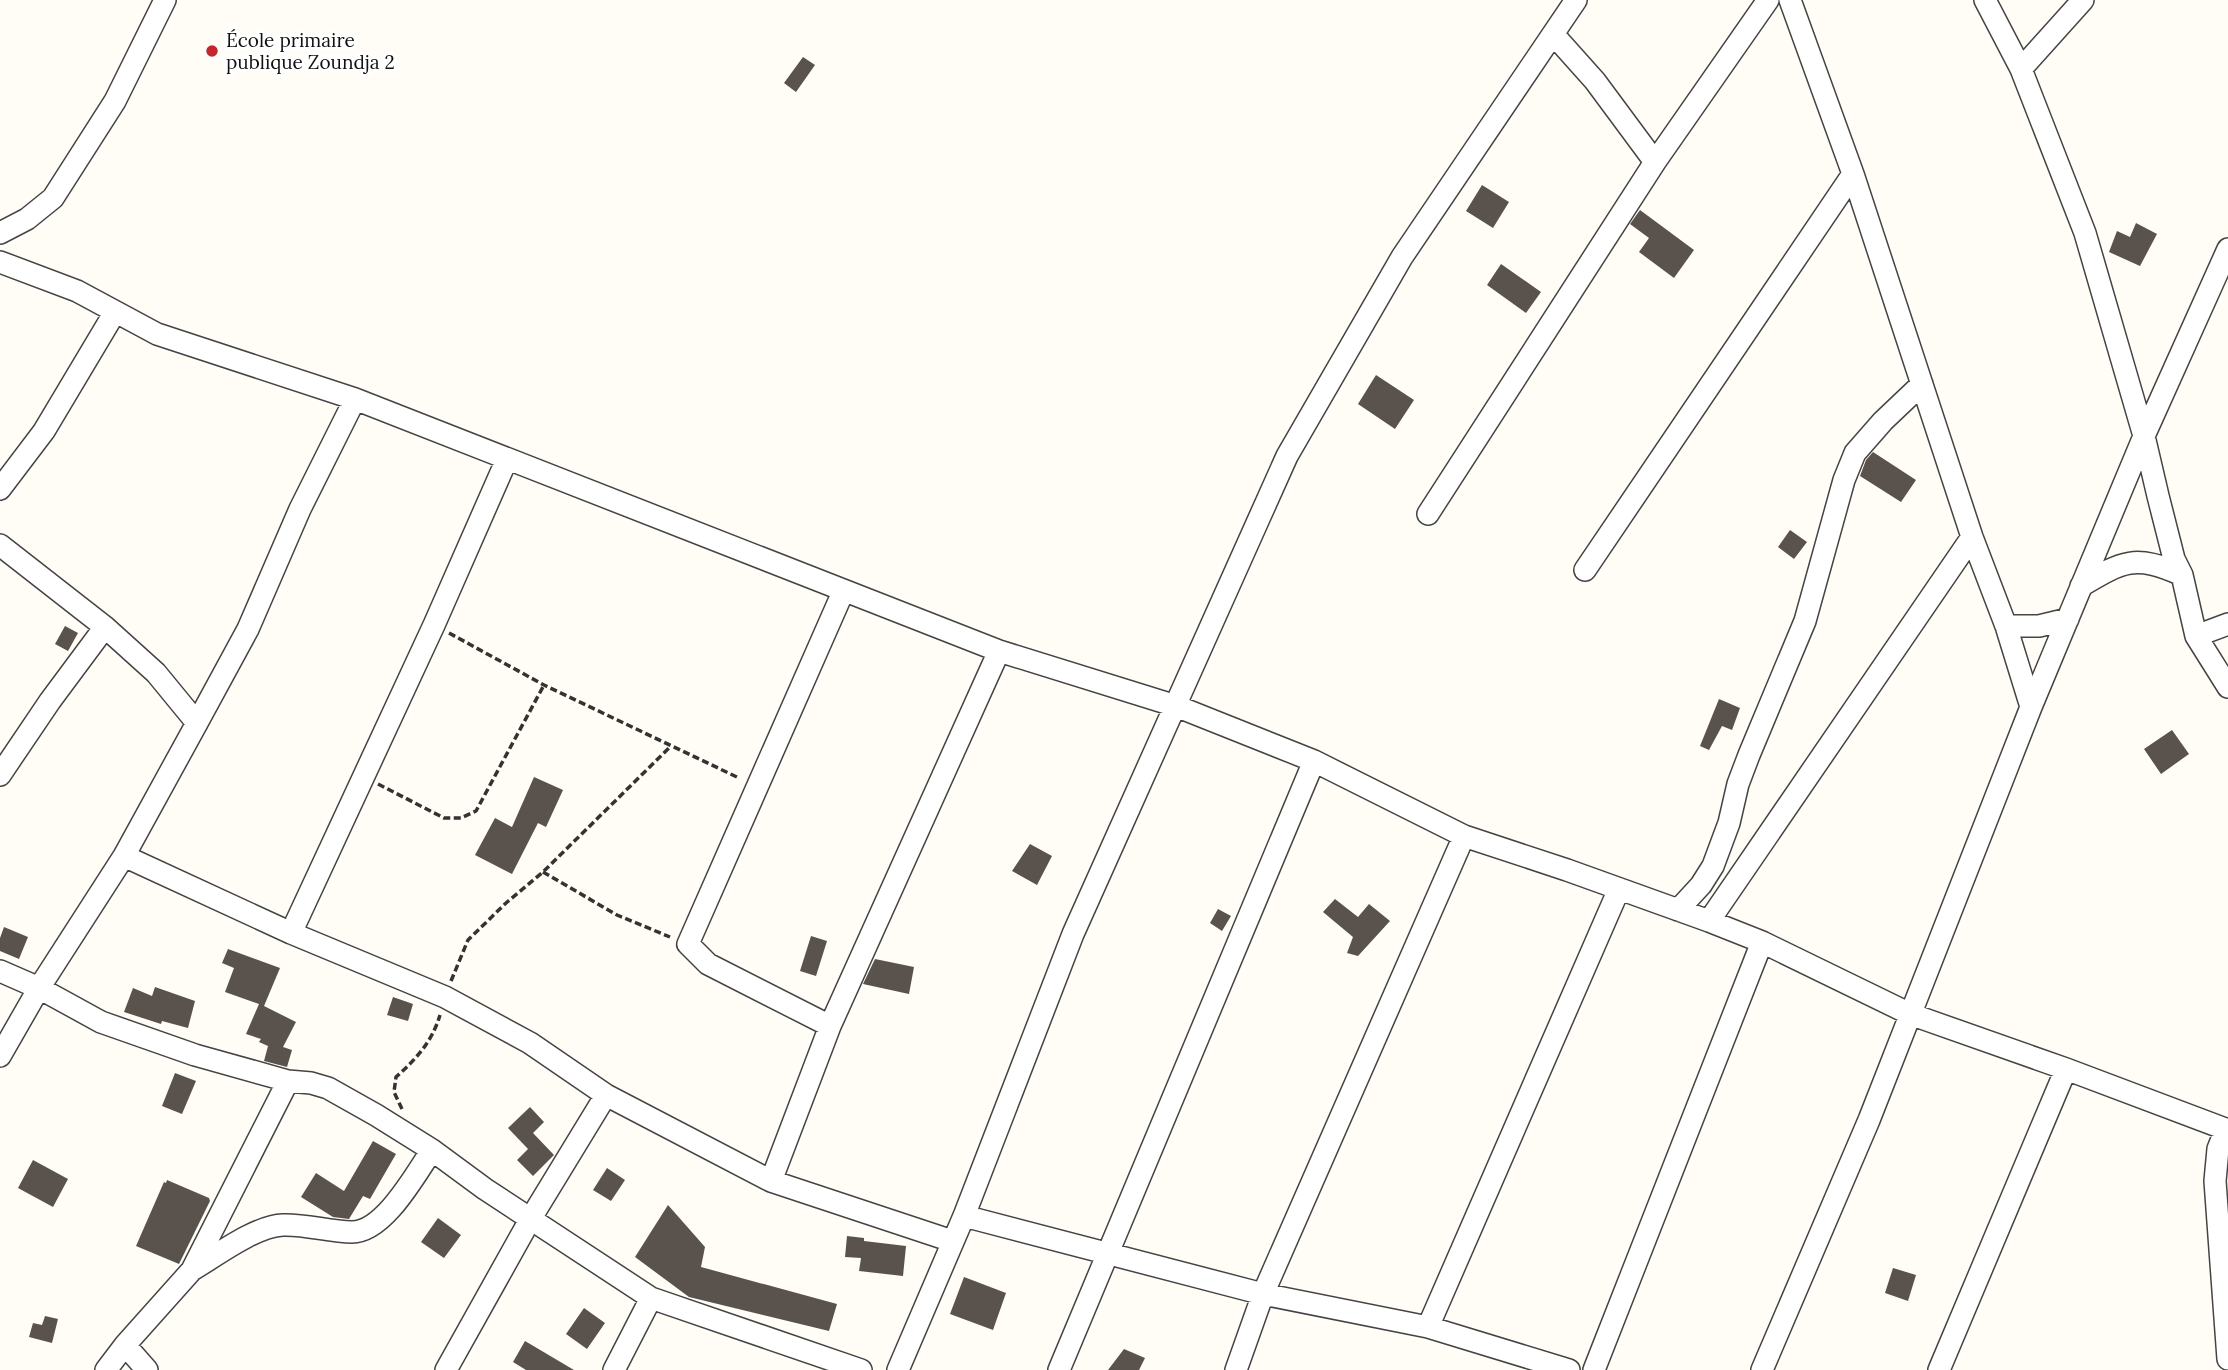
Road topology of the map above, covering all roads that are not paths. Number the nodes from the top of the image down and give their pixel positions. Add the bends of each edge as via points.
1 (165, 0) edge
2 (1576, 0) edge
3 (1768, 0) edge
4 (1790, 0) edge
5 (1984, 0) edge
6 (2083, 0) edge
7 (1553, 34) junction
8 (2021, 69) junction
9 (1655, 162) junction
10 (1853, 174) junction
11 (0, 233) edge
12 (2228, 249) edge
13 (0, 262) edge
14 (115, 312) junction
15 (1922, 384) junction
16 (355, 399) junction
17 (2144, 436) junction
18 (507, 459) junction
19 (0, 489) edge
20 (1428, 514) dead end
21 (1972, 537) junction
22 (0, 545) edge
23 (1586, 570) dead end
24 (2182, 575) junction
25 (2081, 586) junction
26 (843, 592) junction
27 (2068, 619) junction
28 (2228, 624) edge
29 (2006, 626) junction
30 (105, 627) junction
31 (2196, 636) junction
32 (999, 651) junction
33 (2228, 687) edge
34 (1175, 706) junction
35 (2031, 707) junction
36 (197, 723) junction
37 (1314, 761) junction
38 (0, 775) edge
39 (1464, 836) junction
40 (124, 856) junction
41 (1619, 888) junction
42 (1678, 910) junction
43 (1709, 921) junction
44 (291, 933) junction
45 (1762, 942) junction
46 (0, 971) edge
47 (39, 988) junction
48 (1910, 1014) junction
49 (830, 1026) junction
50 (0, 1056) edge
51 (2066, 1069) junction
52 (288, 1081) junction
53 (606, 1095) junction
54 (2227, 1129) edge
55 (432, 1150) junction
56 (771, 1181) junction
57 (964, 1216) junction
58 (531, 1218) junction
59 (952, 1241) junction
60 (1106, 1254) junction
61 (192, 1270) junction
62 (1263, 1294) junction
63 (651, 1297) junction
64 (1428, 1327) junction
65 (125, 1345) junction
66 (2228, 1359) edge
67 (106, 1370) edge
68 (147, 1370) edge
69 (446, 1370) edge
70 (614, 1370) edge
71 (861, 1370) edge
72 (898, 1370) edge
73 (1059, 1370) edge
74 (1236, 1370) edge
75 (1569, 1370) edge
76 (1594, 1370) edge
77 (1762, 1370) edge
78 (1939, 1370) edge

1 - 11 street via 115,101 53,198
2 - 7 street
3 - 9 street
4 - 10 street
5 - 8 street
6 - 8 street
7 - 9 street via 1595,81
7 - 34 street via 1402,257 1287,456
8 - 17 street via 2085,233
9 - 20 street
10 - 15 street
10 - 23 street
12 - 17 street
13 - 14 street via 77,291
14 - 16 street via 157,334
14 - 19 street via 44,431
15 - 21 street
15 - 42 street via 1854,453 1805,621 1738,784 1713,866
16 - 18 street
16 - 36 street via 248,629
17 - 24 street
17 - 25 street
18 - 26 street
18 - 44 street
21 - 29 street
21 - 43 street
22 - 30 street
24 - 25 street via 2145,561 2129,562
24 - 31 street
25 - 27 street
26 - 32 street
26 - 49 street via 688,944 708,964
27 - 29 street via 2039,626
27 - 35 street
28 - 31 street
29 - 35 street
30 - 36 street via 156,673
30 - 38 street
31 - 33 street
32 - 34 street
32 - 49 street
34 - 37 street
34 - 57 street via 1073,934
35 - 48 street
36 - 40 street
37 - 39 street
37 - 60 street
39 - 41 street
39 - 62 street
40 - 44 street
40 - 47 street
41 - 42 street
41 - 64 street
42 - 43 street
43 - 45 street
44 - 53 street via 445,997 530,1043
45 - 48 street
45 - 76 street
46 - 47 street
47 - 50 street
47 - 52 street via 101,1022
48 - 51 street
48 - 77 street
49 - 56 street
51 - 54 street
51 - 78 street
52 - 55 street via 328,1088
52 - 61 street
53 - 56 street
53 - 58 street
54 - 66 street via 2218,1149 2215,1181
55 - 58 street
55 - 61 street via 400,1198 366,1231 281,1225 256,1233
56 - 59 street
57 - 59 street
57 - 60 street
58 - 63 street
58 - 69 street
59 - 72 street
60 - 62 street
60 - 73 street
61 - 65 street
62 - 64 street
62 - 74 street
63 - 70 street
63 - 71 street
64 - 75 street
65 - 67 street
65 - 68 street

